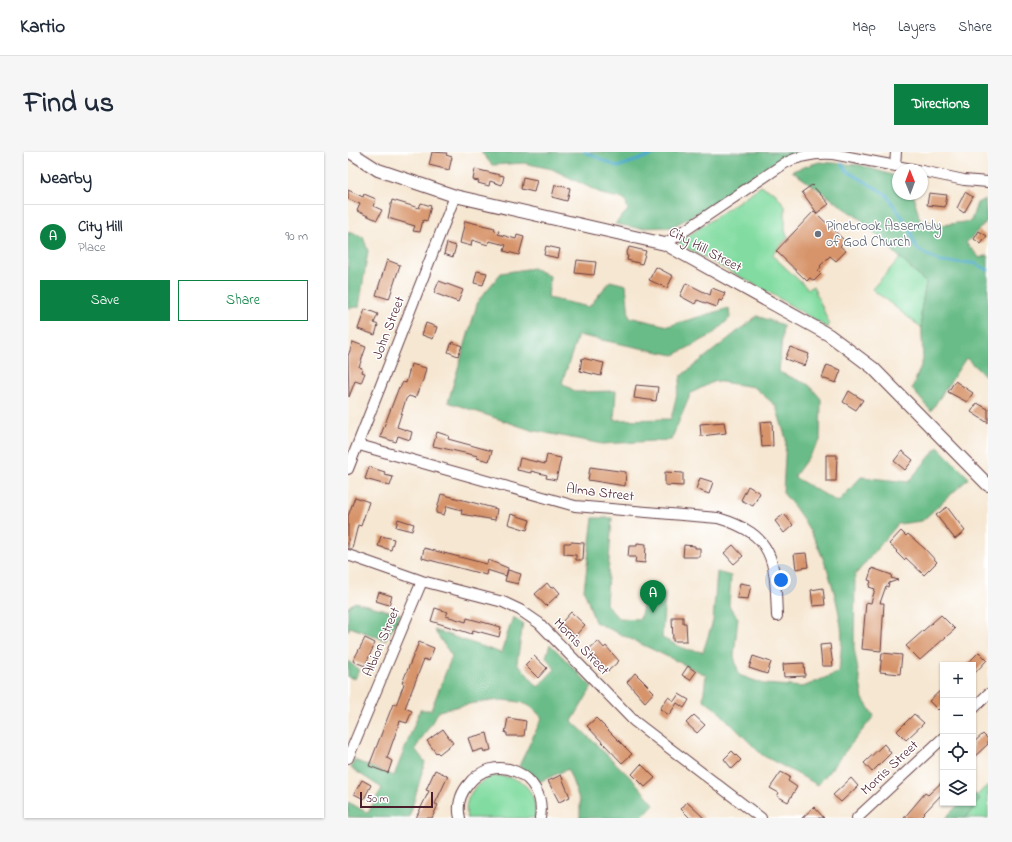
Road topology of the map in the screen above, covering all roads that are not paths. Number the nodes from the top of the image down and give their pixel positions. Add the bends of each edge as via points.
1 (350, 152) edge
2 (896, 152) edge
3 (892, 164) edge
4 (895, 164) edge
5 (928, 172) edge
6 (988, 182) edge
7 (455, 196) junction
8 (665, 244) junction
9 (359, 445) junction
10 (348, 469) edge
11 (988, 485) edge
12 (348, 555) edge
13 (422, 581) junction
14 (778, 616) dead end
15 (988, 694) edge
16 (976, 706) edge
17 (940, 741) edge
18 (348, 758) edge
19 (460, 818) edge
20 (540, 818) edge
21 (761, 818) edge
22 (857, 818) edge

1 - 7 street, City Hill Street via 378,170
2 - 4 street
3 - 8 street via 833,154 797,157
5 - 6 street
7 - 8 street, City Hill Street
7 - 9 street, John Street
8 - 11 street, City Hill Street via 829,335 873,368
9 - 10 street, John Street
9 - 14 street, Alma Street via 575,506 718,518 740,525 760,540 772,558
12 - 13 street, Morris Street
13 - 18 street, Albion Street
13 - 21 street, Morris Street via 503,602 520,610 538,624 634,721
15 - 16 street
17 - 22 street, Morris Street
19 - 20 street via 462,793 472,778 493,768 502,768 516,771 534,785 541,801

